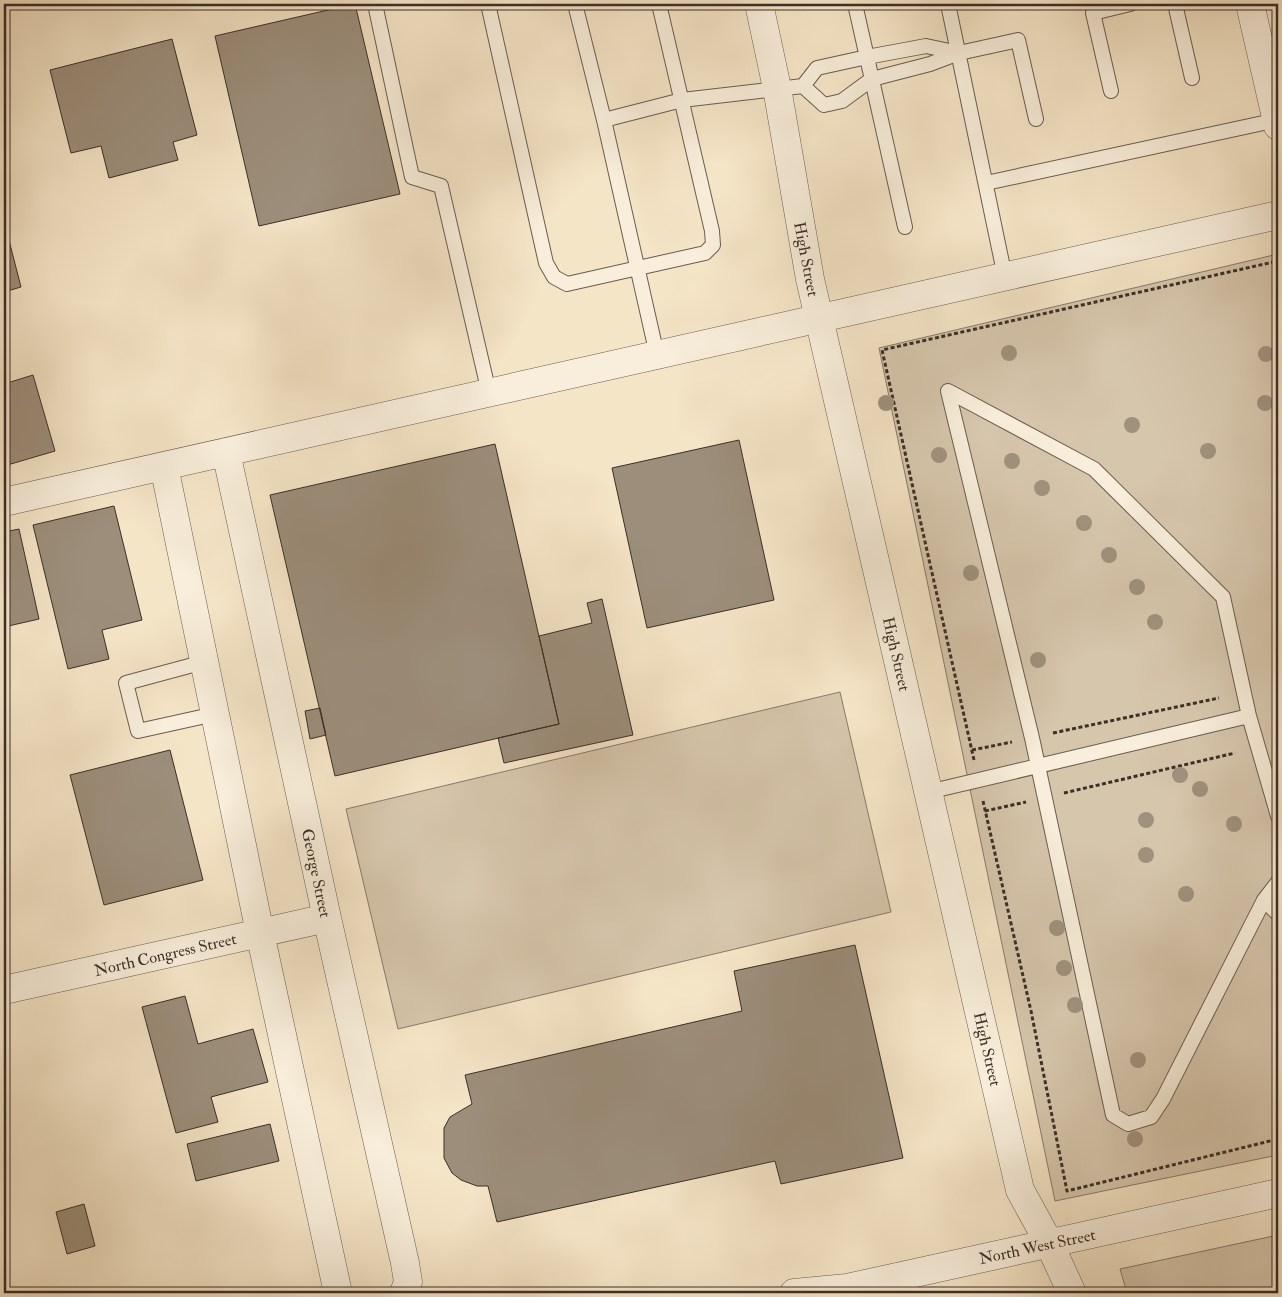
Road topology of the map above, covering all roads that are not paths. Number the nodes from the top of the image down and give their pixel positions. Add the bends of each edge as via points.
1 (375, 4) edge
2 (488, 4) edge
3 (575, 4) edge
4 (659, 4) edge
5 (759, 4) edge
6 (855, 4) edge
7 (948, 4) edge
8 (1130, 4) edge
9 (1175, 4) edge
10 (1250, 4) edge
11 (959, 53) junction
12 (867, 57) junction
13 (1192, 78) dead end
14 (872, 79) junction
15 (790, 87) junction
16 (1111, 91) dead end
17 (682, 100) junction
18 (1036, 119) dead end
19 (604, 120) junction
20 (1278, 123) edge
21 (986, 183) junction
22 (1278, 215) edge
23 (905, 227) dead end
24 (638, 268) junction
25 (1005, 277) junction
26 (819, 318) junction
27 (657, 355) junction
28 (489, 393) junction
29 (226, 452) junction
30 (164, 466) junction
31 (4, 502) edge
32 (204, 662) junction
33 (215, 714) junction
34 (1250, 716) junction
35 (1038, 765) junction
36 (928, 792) junction
37 (1278, 816) edge
38 (1278, 882) edge
39 (1264, 900) junction
40 (1278, 914) edge
41 (327, 918) junction
42 (260, 932) junction
43 (4, 990) edge
44 (1278, 1193) edge
45 (1049, 1243) junction
46 (840, 1290) edge
47 (338, 1293) edge
48 (404, 1293) edge
49 (794, 1293) edge
50 (1072, 1293) edge

1 - 28 lane via 412,177 441,186
2 - 24 lane via 546,263 554,277 567,284
3 - 19 lane
4 - 17 lane
5 - 15 street, High Street
6 - 12 lane
7 - 11 lane
8 - 16 lane via 1093,13
9 - 13 lane
10 - 20 street
11 - 12 lane via 926,46
11 - 14 lane
11 - 18 lane via 1018,40
11 - 21 lane
12 - 14 lane
12 - 15 lane via 817,68
14 - 15 lane via 842,102 824,105
14 - 23 lane
15 - 17 lane
15 - 26 street, High Street via 810,279
17 - 19 lane
17 - 24 lane via 712,231 712,246 705,254
19 - 24 lane
20 - 21 lane
21 - 25 lane
22 - 25 street
24 - 27 lane
25 - 26 street
26 - 27 street
26 - 36 street, High Street
27 - 28 street
28 - 29 street
29 - 30 street
29 - 41 street, George Street
30 - 31 street
30 - 32 street
32 - 33 street
32 - 33 lane via 126,683 138,731
33 - 42 street
34 - 35 lane
34 - 35 lane via 1223,597 1094,469 948,391
34 - 37 lane
35 - 36 lane
35 - 39 lane via 1113,1115 1128,1124 1151,1117 1163,1099
36 - 45 street, High Street via 1020,1190
38 - 39 lane
39 - 40 lane
41 - 42 street, North Congress Street
41 - 48 street, George Street via 405,1263 408,1282
42 - 43 street, North Congress Street
42 - 47 street
44 - 45 street, North West Street
45 - 46 street, North West Street
45 - 50 street, High Street
46 - 49 street, North West Street

